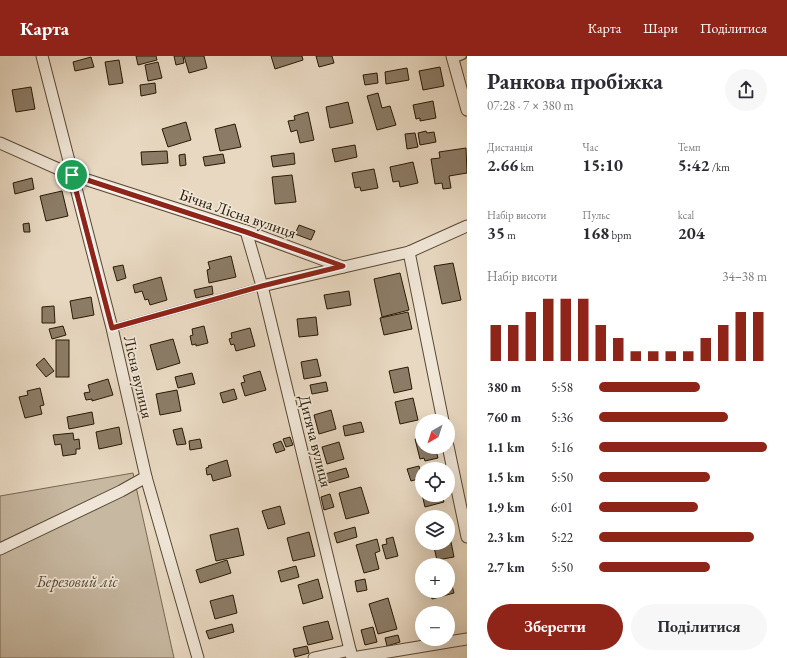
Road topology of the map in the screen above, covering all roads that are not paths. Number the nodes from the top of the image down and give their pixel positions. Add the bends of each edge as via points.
1 (42, 56) edge
2 (456, 57) edge
3 (467, 110) edge
4 (0, 143) edge
5 (72, 175) junction
6 (467, 226) edge
7 (246, 232) junction
8 (409, 252) junction
9 (343, 266) junction
10 (262, 286) junction
11 (112, 328) junction
12 (442, 414) edge
13 (450, 454) edge
14 (146, 476) junction
15 (466, 530) edge
16 (0, 549) edge
17 (467, 639) edge
18 (352, 655) edge
19 (198, 658) edge
20 (314, 658) edge

1 - 5 street, Лісна вулиця
2 - 3 street
4 - 5 street, Бічна Лісна вулиця
5 - 7 street, Бічна Лісна вулиця
5 - 11 street, Лісна вулиця
6 - 8 street
7 - 9 street, Бічна Лісна вулиця
7 - 10 street, Дитяча вулиця
8 - 9 street
8 - 12 street
9 - 10 street
10 - 11 lane
10 - 18 street, Дитяча вулиця
11 - 14 street, Лісна вулиця
13 - 15 street
14 - 16 street via 121,491
14 - 19 street, Лісна вулиця
17 - 18 street
18 - 20 street

